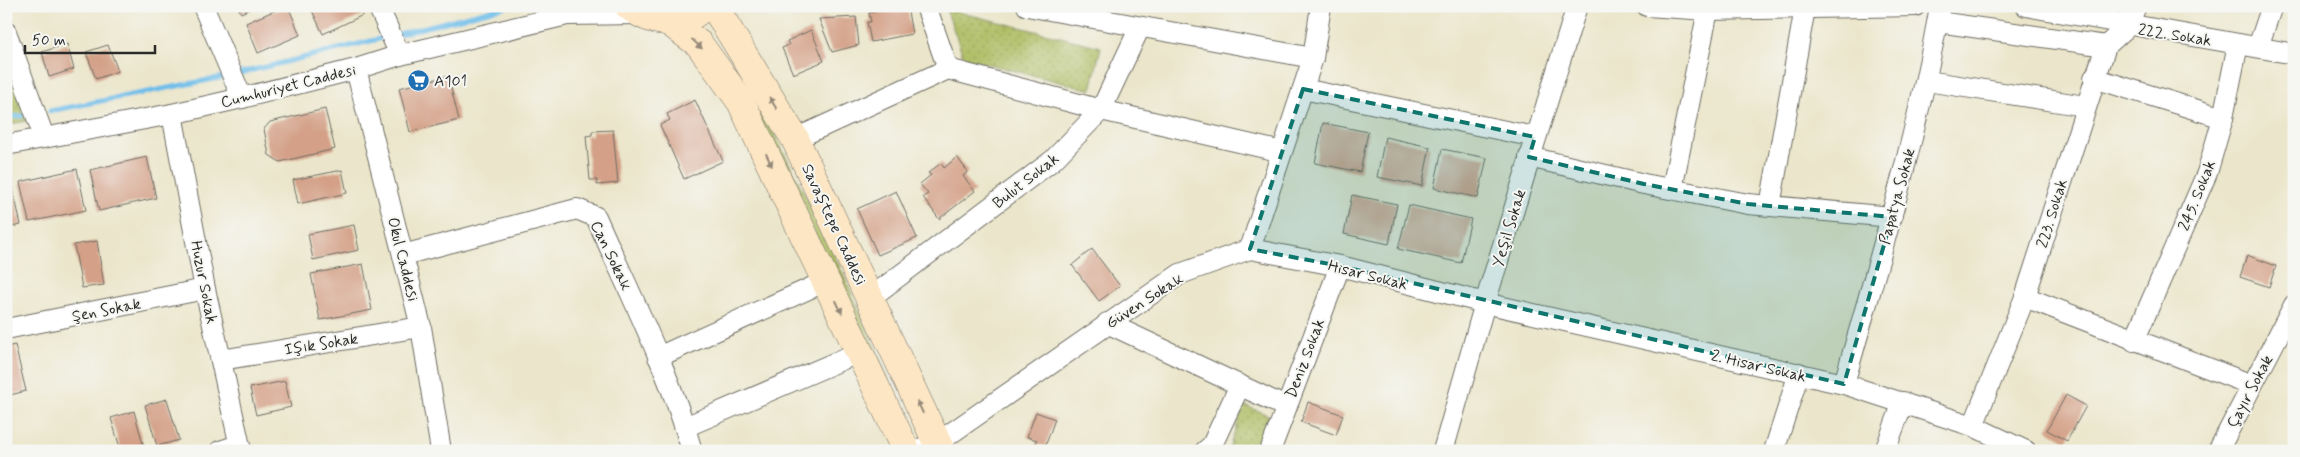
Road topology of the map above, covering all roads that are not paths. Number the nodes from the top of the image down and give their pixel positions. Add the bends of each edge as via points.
1 (202, 6) edge
2 (704, 6) edge
3 (714, 6) edge
4 (926, 6) edge
5 (1027, 6) edge
6 (1321, 6) edge
7 (1577, 6) edge
8 (1647, 6) edge
9 (1915, 6) edge
10 (2026, 6) edge
11 (2136, 6) edge
12 (2272, 6) edge
13 (1805, 8) junction
14 (568, 9) edge
15 (634, 10) edge
16 (1708, 10) junction
17 (380, 12) edge
18 (1939, 14) edge
19 (669, 22) junction
20 (1140, 26) junction
21 (2128, 26) junction
22 (6, 32) edge
23 (2238, 44) junction
24 (2106, 46) junction
25 (2258, 47) junction
26 (2294, 54) edge
27 (400, 55) junction
28 (1313, 58) junction
29 (356, 69) junction
30 (948, 69) junction
31 (2094, 78) junction
32 (1927, 81) junction
33 (1302, 89) junction
34 (242, 98) junction
35 (2085, 106) junction
36 (1101, 110) junction
37 (172, 114) junction
38 (2223, 118) junction
39 (44, 137) junction
40 (1535, 137) junction
41 (795, 139) junction
42 (6, 145) edge
43 (1282, 152) junction
44 (1529, 157) junction
45 (1672, 189) junction
46 (1770, 206) junction
47 (1892, 217) junction
48 (1250, 249) junction
49 (403, 255) junction
50 (1340, 266) junction
51 (826, 281) junction
52 (206, 289) junction
53 (2025, 297) junction
54 (870, 298) junction
55 (1485, 303) junction
56 (2293, 307) edge
57 (1107, 323) junction
58 (421, 327) junction
59 (6, 329) edge
60 (2134, 341) junction
61 (860, 352) junction
62 (658, 357) junction
63 (221, 360) junction
64 (1799, 373) junction
65 (1844, 384) junction
66 (2252, 384) junction
67 (1240, 385) junction
68 (1903, 402) junction
69 (1286, 407) junction
70 (1973, 426) junction
71 (685, 427) junction
72 (2001, 445) edge
73 (240, 448) edge
74 (930, 448) edge
75 (2225, 449) edge
76 (220, 451) edge
77 (441, 451) edge
78 (692, 451) edge
79 (906, 451) edge
80 (1205, 451) edge
81 (1270, 451) edge
82 (1443, 451) edge
83 (1774, 451) edge
84 (1884, 451) edge
85 (2026, 451) edge

1 - 34 street
2 - 19 main road via 685,19
41 -> 3 main road, Savaştepe Caddesi
4 - 30 street
5 - 20 street
6 - 28 street
7 - 40 street, Yeşil Sokak
8 - 16 street
9 - 13 street
10 - 21 street, 222. Sokak
11 - 21 street, 223. Sokak
12 - 25 street
13 - 16 street
13 - 46 street
14 - 15 street, Cumhuriyet Caddesi
14 - 27 street, Cumhuriyet Caddesi
15 - 19 main road via 653,20
16 - 45 street
17 - 27 street
18 - 24 street
18 - 32 street, Papatya Sokak
19 -> 51 main road, Savaştepe Caddesi via 699,44 741,102
20 - 28 street
20 - 36 street, Bulut Sokak
21 - 23 street, 222. Sokak
21 - 24 street, 223. Sokak
22 - 39 street
23 - 25 street, 222. Sokak
23 - 38 street, 245. Sokak
24 - 31 street, 223. Sokak
25 - 26 street, 222. Sokak
27 - 29 street, Cumhuriyet Caddesi
28 - 33 street
29 - 34 street, Cumhuriyet Caddesi
29 - 49 street, Okul Caddesi
30 - 36 street
30 - 41 street
31 - 35 street, 223. Sokak
31 - 38 street
32 - 35 street
32 - 47 street, Papatya Sokak
33 - 40 street
33 - 43 street
34 - 37 street, Cumhuriyet Caddesi
35 - 53 street, 223. Sokak
36 - 43 street
36 - 54 street, Bulut Sokak via 1053,160
37 - 39 street, Cumhuriyet Caddesi
37 - 52 street, Huzur Sokak
38 - 60 street, 245. Sokak via 2206,173
39 - 42 street, Cumhuriyet Caddesi
40 - 44 street, Yeşil Sokak
41 - 54 main road, Savaştepe Caddesi
43 - 48 street
44 - 45 street
44 - 55 street, Yeşil Sokak
45 - 46 street
46 - 47 street
47 - 65 street, Papatya Sokak
48 - 50 street, Hisar Sokak
48 - 57 street, Güven Sokak via 1180,274
49 - 58 street, Okul Caddesi
49 - 62 street, Can Sokak via 578,208 596,217
50 - 55 street, Hisar Sokak
50 - 69 street, Deniz Sokak
51 -> 61 main road, Savaştepe Caddesi
51 - 62 street
52 - 59 street, Şen Sokak
52 - 63 street, Huzur Sokak
53 - 60 street
53 - 70 street, 223. Sokak
74 -> 54 main road, Savaştepe Caddesi
55 - 64 street, 2. Hisar Sokak
55 - 82 street, Yeşil Sokak
56 - 66 street, Çayır Sokak
57 - 67 street
57 - 74 street, Güven Sokak
58 - 63 street, Işık Sokak
58 - 77 street, Okul Caddesi
60 - 66 street
61 - 71 street
61 - 79 main road, Savaştepe Caddesi
62 - 71 street, Can Sokak
63 - 73 street, Huzur Sokak
64 - 65 street, 2. Hisar Sokak
64 - 83 street
65 - 68 street, 2. Hisar Sokak
66 - 75 street, Çayır Sokak
67 - 69 street
67 - 80 street via 1212,445
68 - 70 street, 2. Hisar Sokak
68 - 84 street
69 - 81 street, Deniz Sokak
70 - 72 street, 2. Hisar Sokak
71 - 78 street, Can Sokak
72 - 85 street, 2. Hisar Sokak
73 - 76 street

